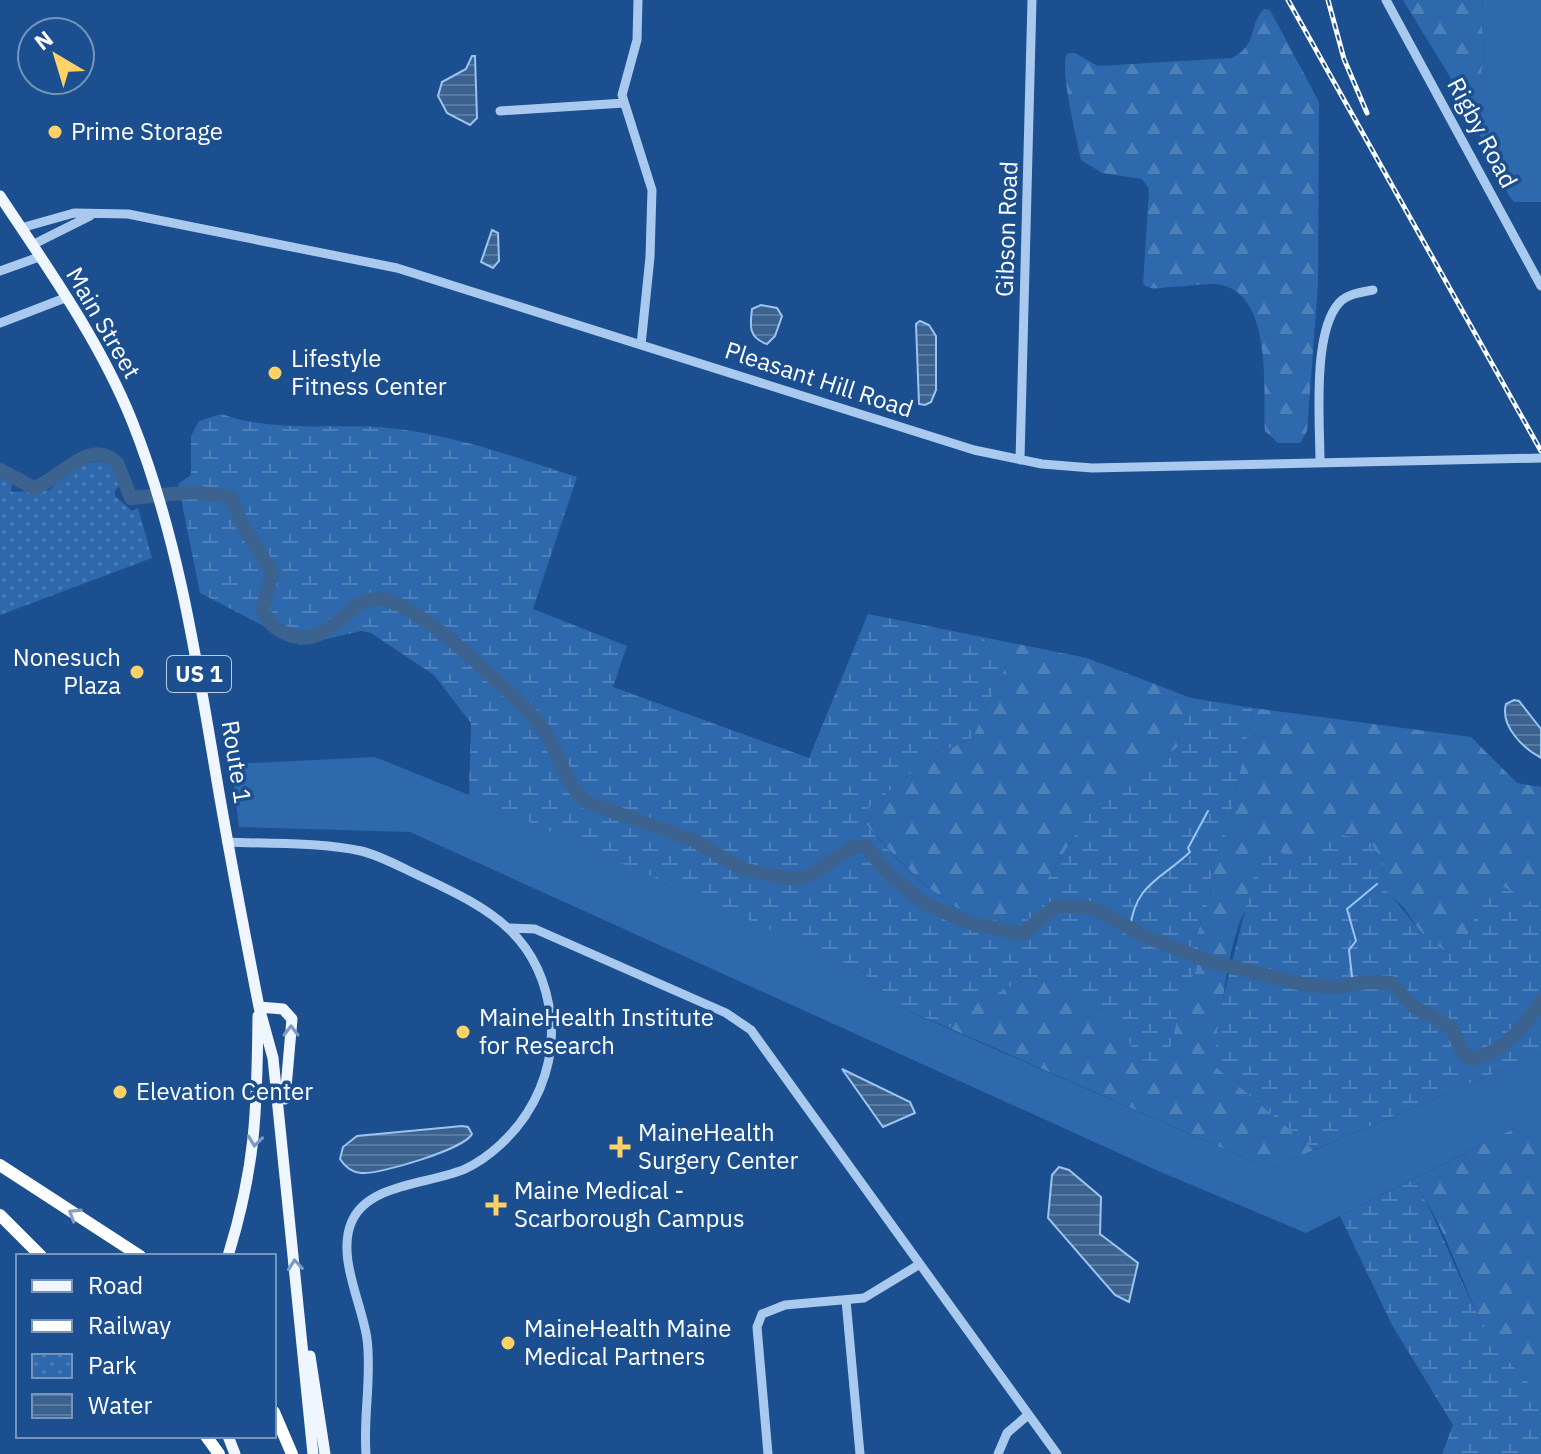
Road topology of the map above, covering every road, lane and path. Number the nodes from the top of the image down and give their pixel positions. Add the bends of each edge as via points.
1 (638, 0) edge
2 (1032, 0) edge
3 (1386, 0) edge
4 (624, 103) junction
5 (500, 111) dead end
6 (1, 200) edge
7 (101, 213) junction
8 (21, 228) junction
9 (32, 245) junction
10 (39, 257) junction
11 (0, 271) edge
12 (1541, 286) edge
13 (1373, 290) dead end
14 (65, 298) junction
15 (0, 323) edge
16 (641, 345) junction
17 (1537, 458) edge
18 (1020, 460) junction
19 (1320, 463) junction
20 (151, 480) joint
21 (227, 842) junction
22 (510, 928) junction
23 (259, 1007) junction
24 (283, 1136) junction
25 (0, 1165) edge
26 (0, 1215) edge
27 (39, 1254) edge
28 (137, 1254) edge
29 (229, 1254) edge
30 (920, 1264) junction
31 (298, 1296) junction
32 (846, 1300) junction
33 (1028, 1415) junction
34 (276, 1417) edge
35 (292, 1454) edge
36 (313, 1454) edge
37 (325, 1454) edge
38 (366, 1454) edge
39 (768, 1454) edge
40 (860, 1454) edge
41 (998, 1454) edge
42 (1057, 1454) edge

1 - 4 street via 637,40
2 - 18 street, Gibson Road
3 - 12 street, Rigby Road
4 - 5 street
4 - 16 street via 652,190
6 - 8 main road, Main Street / US 1
7 - 8 street, Pleasant Hill Road via 58,216
7 - 9 street, Pleasant Hill Road
7 - 16 street, Pleasant Hill Road via 145,216 397,268
8 - 9 main road, Main Street / US 1
9 - 10 main road, Main Street / US 1
10 - 11 street
10 - 14 main road, Main Street / US 1
13 - 19 street via 1343,300 1328,323
14 - 15 street
14 - 20 main road, Main Street / US 1 via 121,396
16 - 18 street, Pleasant Hill Road
17 - 19 street, Pleasant Hill Road
18 - 19 street, Pleasant Hill Road via 1092,468
20 - 21 main road, Route 1 / US 1 via 193,642
21 - 22 street via 370,854 476,903
21 - 23 main road, Route 1 / US 1
22 - 30 street via 535,929 746,1025
22 - 38 street via 533,960 550,1014 549,1061 534,1103 488,1155 465,1169 370,1200 348,1232 369,1353
23 - 24 main road, Route 1 / US 1 via 273,1058
24 -> 23 main road via 294,1026 283,1009
23 -> 29 main road, Route 1 / US 1 via 255,1145
31 -> 24 main road, Route 1 / US 1
28 -> 25 highway
26 - 27 highway
30 - 32 street via 871,1295
30 - 33 street
31 - 36 main road, Route 1 / US 1
31 - 37 main road
32 - 39 street via 776,1307 760,1317
32 - 40 street
33 - 41 street via 1007,1433
33 - 42 street
34 - 35 highway

